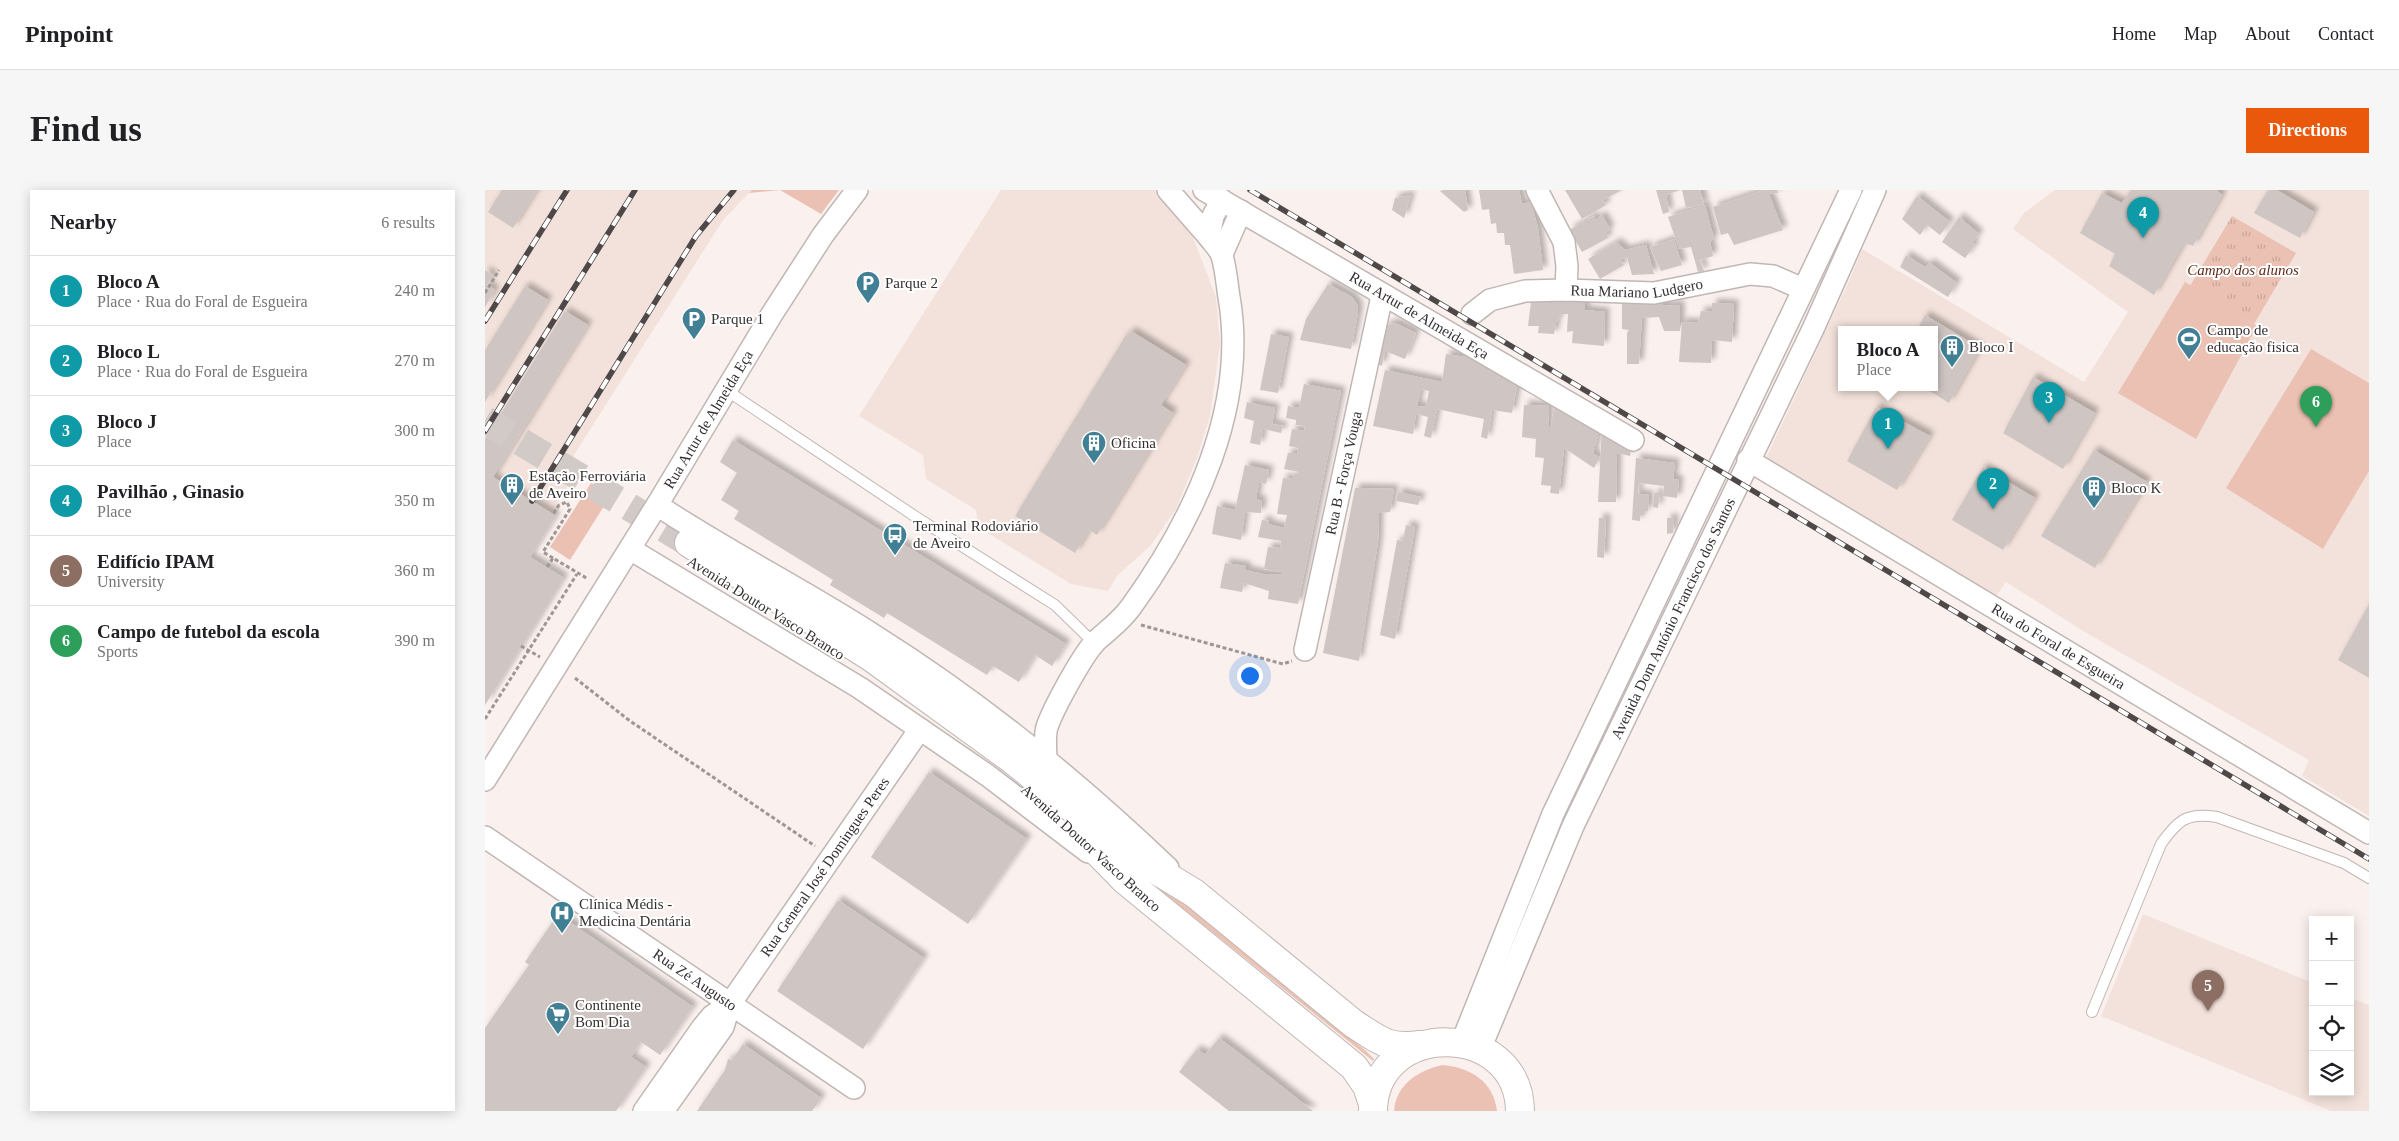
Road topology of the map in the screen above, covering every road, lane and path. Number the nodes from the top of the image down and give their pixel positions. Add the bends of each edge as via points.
1 (857, 190) edge
2 (1167, 190) edge
3 (1537, 190) edge
4 (1851, 190) edge
5 (1875, 190) edge
6 (1213, 195) edge
7 (1241, 211) junction
8 (1209, 238) junction
9 (1222, 254) junction
10 (499, 270) dead end
11 (1803, 288) junction
12 (1566, 290) junction
13 (485, 293) edge
14 (1382, 296) junction
15 (1472, 314) dead end
16 (726, 390) junction
17 (1633, 440) dead end
18 (1748, 460) junction
19 (657, 505) junction
20 (553, 514) dead end
21 (630, 549) junction
22 (553, 558) junction
23 (547, 567) dead end
24 (577, 574) junction
25 (592, 581) dead end
26 (1121, 620) junction
27 (1095, 643) junction
28 (521, 646) dead end
29 (1305, 650) joint
30 (529, 651) junction
31 (550, 663) junction
32 (575, 678) dead end
33 (485, 719) edge
34 (920, 729) junction
35 (1046, 761) junction
36 (485, 780) edge
37 (2369, 833) edge
38 (485, 837) edge
39 (816, 846) dead end
40 (2369, 878) edge
41 (1126, 881) junction
42 (1194, 893) junction
43 (730, 1004) junction
44 (2092, 1012) dead end
45 (1420, 1045) junction
46 (1471, 1045) junction
47 (854, 1088) dead end
48 (1373, 1108) edge
49 (644, 1111) edge
50 (663, 1111) edge
51 (1520, 1111) edge

1 - 16 street, Rua Artur de Almeida Eça via 823,236
2 - 8 street
3 - 12 street via 1564,242
4 - 11 street, Avenida Dom António Francisco dos Santos
5 - 18 street, Avenida Dom António Francisco dos Santos via 1813,329
6 - 7 street, Rua Artur de Almeida Eça
6 - 8 street
7 - 9 street
7 - 14 street, Rua Artur de Almeida Eça
8 - 9 street
9 - 26 street via 1234,326 1233,370 1223,420 1205,475 1167,552
10 - 13 path
11 - 12 street, Rua Mariano Ludgero via 1773,276 1750,274 1654,293
11 - 46 street, Avenida Dom António Francisco dos Santos via 1553,814
12 - 15 street, Rua Mariano Ludgero via 1525,291 1490,300
14 - 17 street, Rua Artur de Almeida Eça
14 - 29 street, Rua B - Força Vouga
16 - 19 street, Rua Artur de Almeida Eça
16 - 27 lane via 1055,605
18 - 37 street, Rua do Foral de Esgueira
18 - 46 street, Avenida Dom António Francisco dos Santos
19 - 21 street, Rua Artur de Almeida Eça
19 - 35 street, Avenida Doutor Vasco Branco via 875,636 942,681
20 - 22 path via 559,505 567,502 569,509 543,552
21 - 31 street, Rua Artur de Almeida Eça
21 - 34 street via 860,688
22 - 23 path
22 - 24 path
24 - 25 path
24 - 30 path
26 - 27 street
26 - 29 path via 1283,664 1295,660
27 - 35 street via 1062,696 1047,728
28 - 30 path
30 - 31 path
30 - 33 path
31 - 36 street, Rua Artur de Almeida Eça
32 - 39 path via 630,721
34 - 41 street via 987,775
34 - 43 street, Rua General José Domingues Peres
35 - 42 street, Avenida Doutor Vasco Branco
38 - 43 street, Rua Zé Augusto
40 - 44 lane via 2345,863 2217,817 2185,818 2173,827 2161,844
41 - 42 main road, Avenida Doutor Vasco Branco via 1086,839 1003,770 864,669 685,550 871,657 1013,760 1128,853
41 - 48 main road, Avenida Doutor Vasco Branco via 1354,1066 1367,1086
42 - 45 main road, Avenida Doutor Vasco Branco via 1354,1024 1399,1048
43 - 47 street, Rua Zé Augusto
43 - 49 street, Rua General José Domingues Peres via 711,1016 701,1028
43 - 50 street, Rua General José Domingues Peres via 723,1027
45 - 46 main road, Avenida Doutor Vasco Branco via 1441,1041
45 - 48 main road via 1403,1054 1389,1068 1378,1085
46 - 51 main road via 1495,1058 1507,1072 1516,1087

